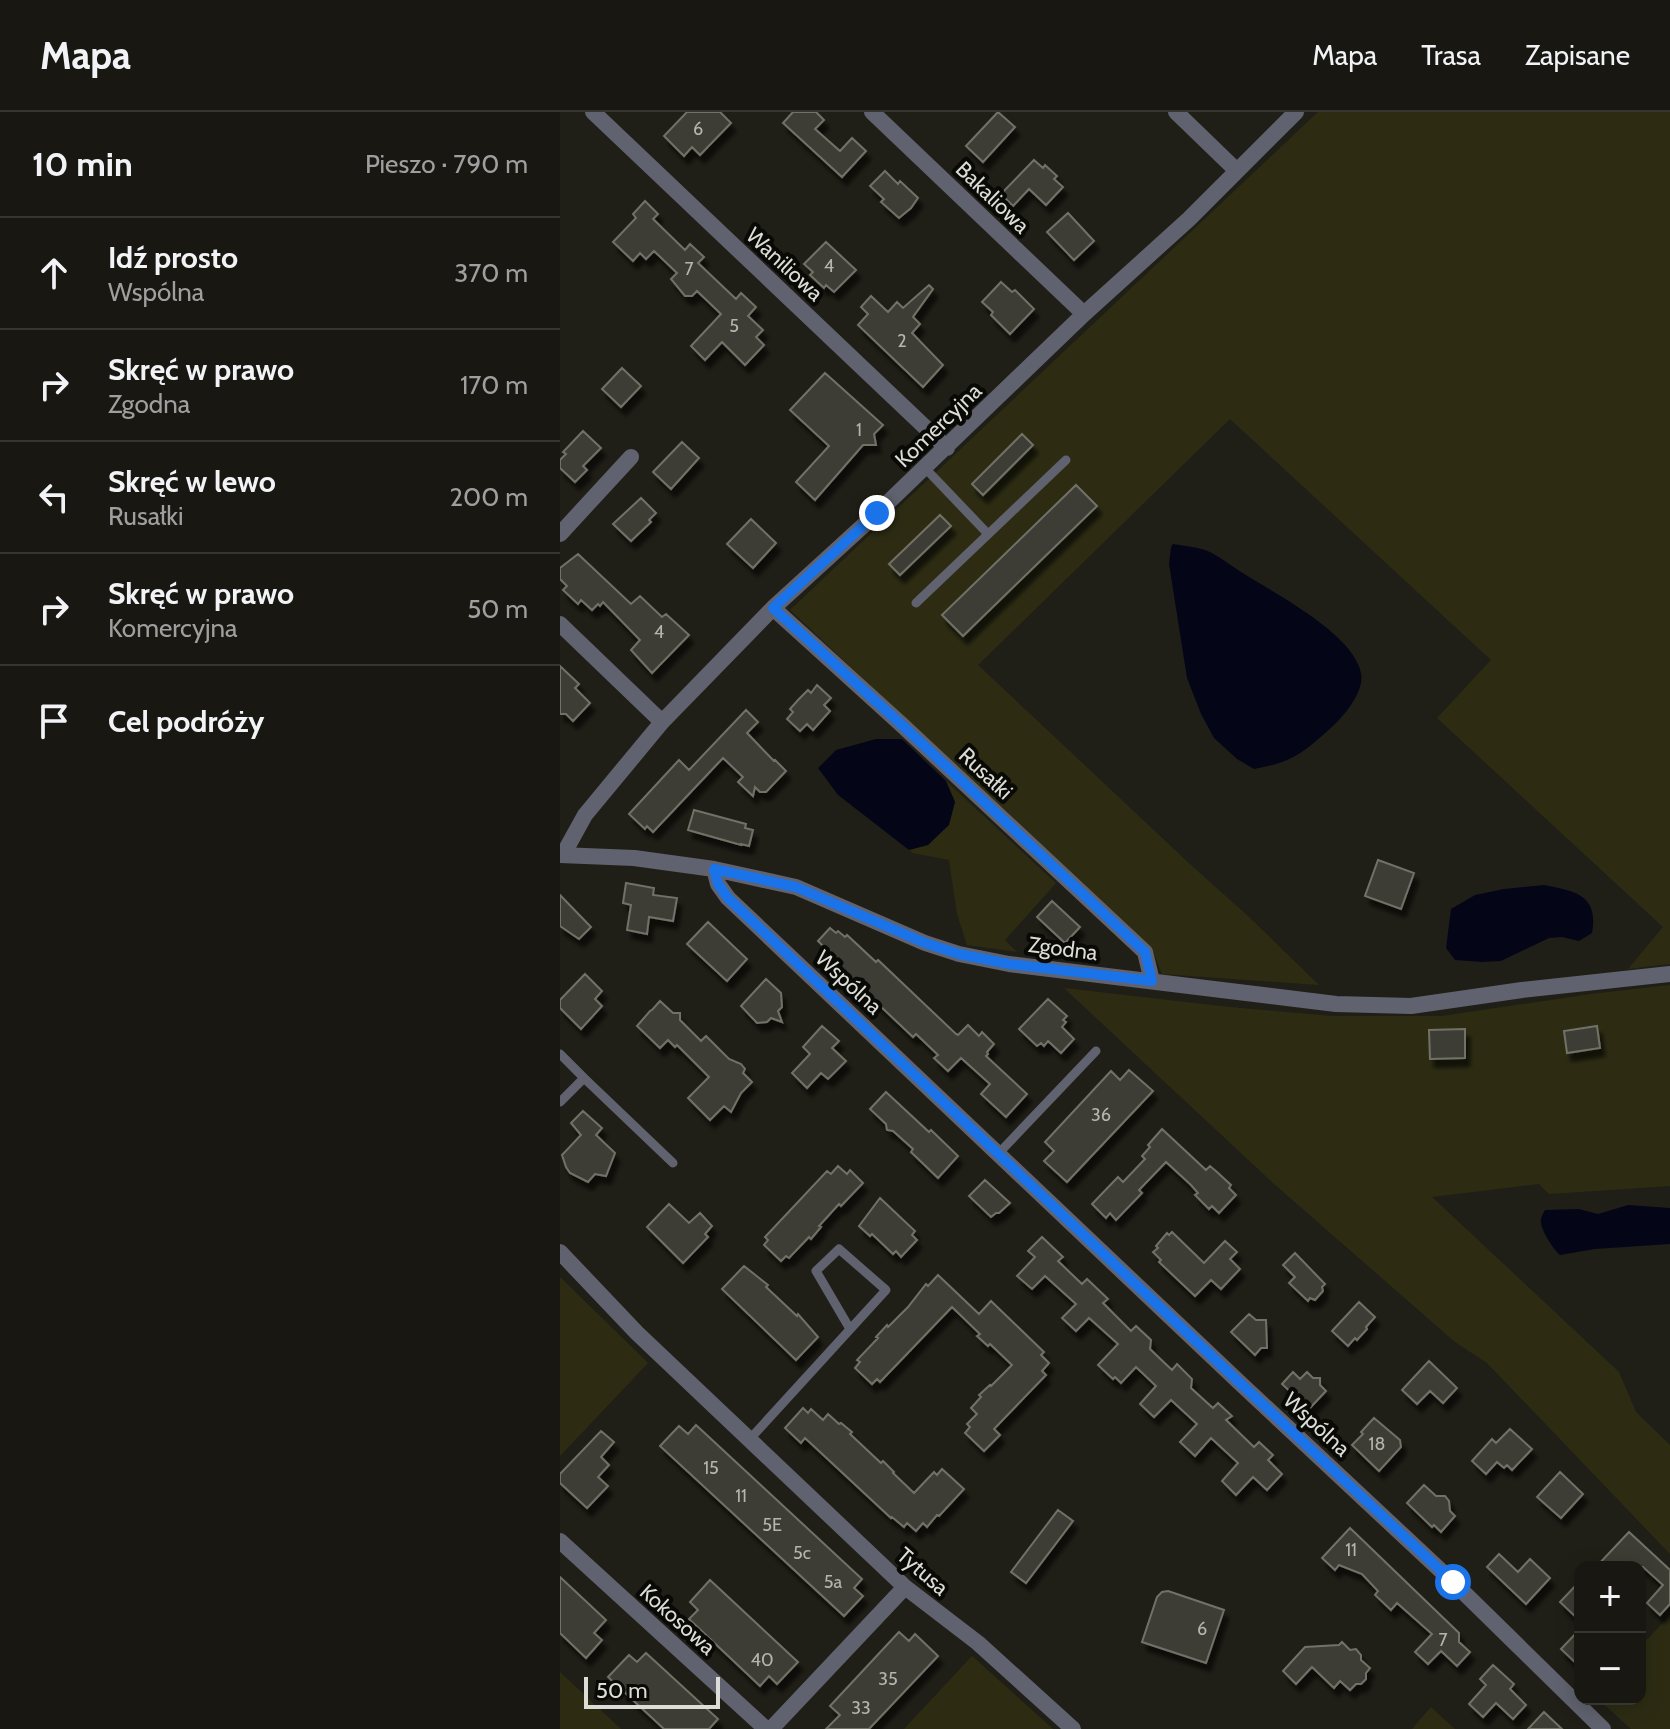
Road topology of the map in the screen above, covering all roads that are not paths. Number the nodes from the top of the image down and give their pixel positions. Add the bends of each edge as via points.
1 (593, 112) edge
2 (872, 112) edge
3 (1176, 112) edge
4 (1296, 112) edge
5 (1237, 171) junction
6 (1084, 314) junction
7 (947, 448) junction
8 (631, 457) dead end
9 (1066, 460) dead end
10 (925, 468) junction
11 (560, 534) edge
12 (988, 534) junction
13 (916, 603) dead end
14 (773, 608) junction
15 (560, 624) edge
16 (662, 722) junction
17 (562, 855) edge
18 (714, 869) junction
19 (1670, 974) edge
20 (1152, 981) junction
21 (1096, 1051) dead end
22 (560, 1054) edge
23 (584, 1078) junction
24 (560, 1102) edge
25 (998, 1154) junction
26 (673, 1163) dead end
27 (560, 1252) edge
28 (850, 1329) junction
29 (749, 1440) junction
30 (560, 1541) edge
31 (905, 1587) junction
32 (768, 1729) edge
33 (1073, 1729) edge
34 (1603, 1729) edge

1 - 7 street, Waniliowa
2 - 6 street, Bakaliowa
3 - 5 street
4 - 5 street, Komercyjna
5 - 6 street, Komercyjna
6 - 7 street, Komercyjna
7 - 10 street, Komercyjna
8 - 11 street
9 - 12 lane
10 - 12 lane
10 - 14 street, Komercyjna
12 - 13 lane
14 - 16 street, Komercyjna
14 - 20 street, Rusałki via 1145,952
15 - 16 street
16 - 17 street, Komercyjna via 585,815
17 - 18 street, Zgodna
18 - 20 street, Zgodna via 796,887 959,954
18 - 25 street, Wspólna via 728,898
19 - 20 street, Zgodna via 1411,1006 1336,1004
21 - 25 lane
22 - 23 lane
23 - 24 lane
23 - 26 lane
25 - 34 street, Wspólna
27 - 29 street, Tytusa
28 - 28 lane via 886,1290 839,1249 816,1271
28 - 29 lane
29 - 31 street, Tytusa
30 - 32 street, Kokosowa
31 - 32 street, Kokosowa
31 - 33 street, Tytusa via 978,1643

